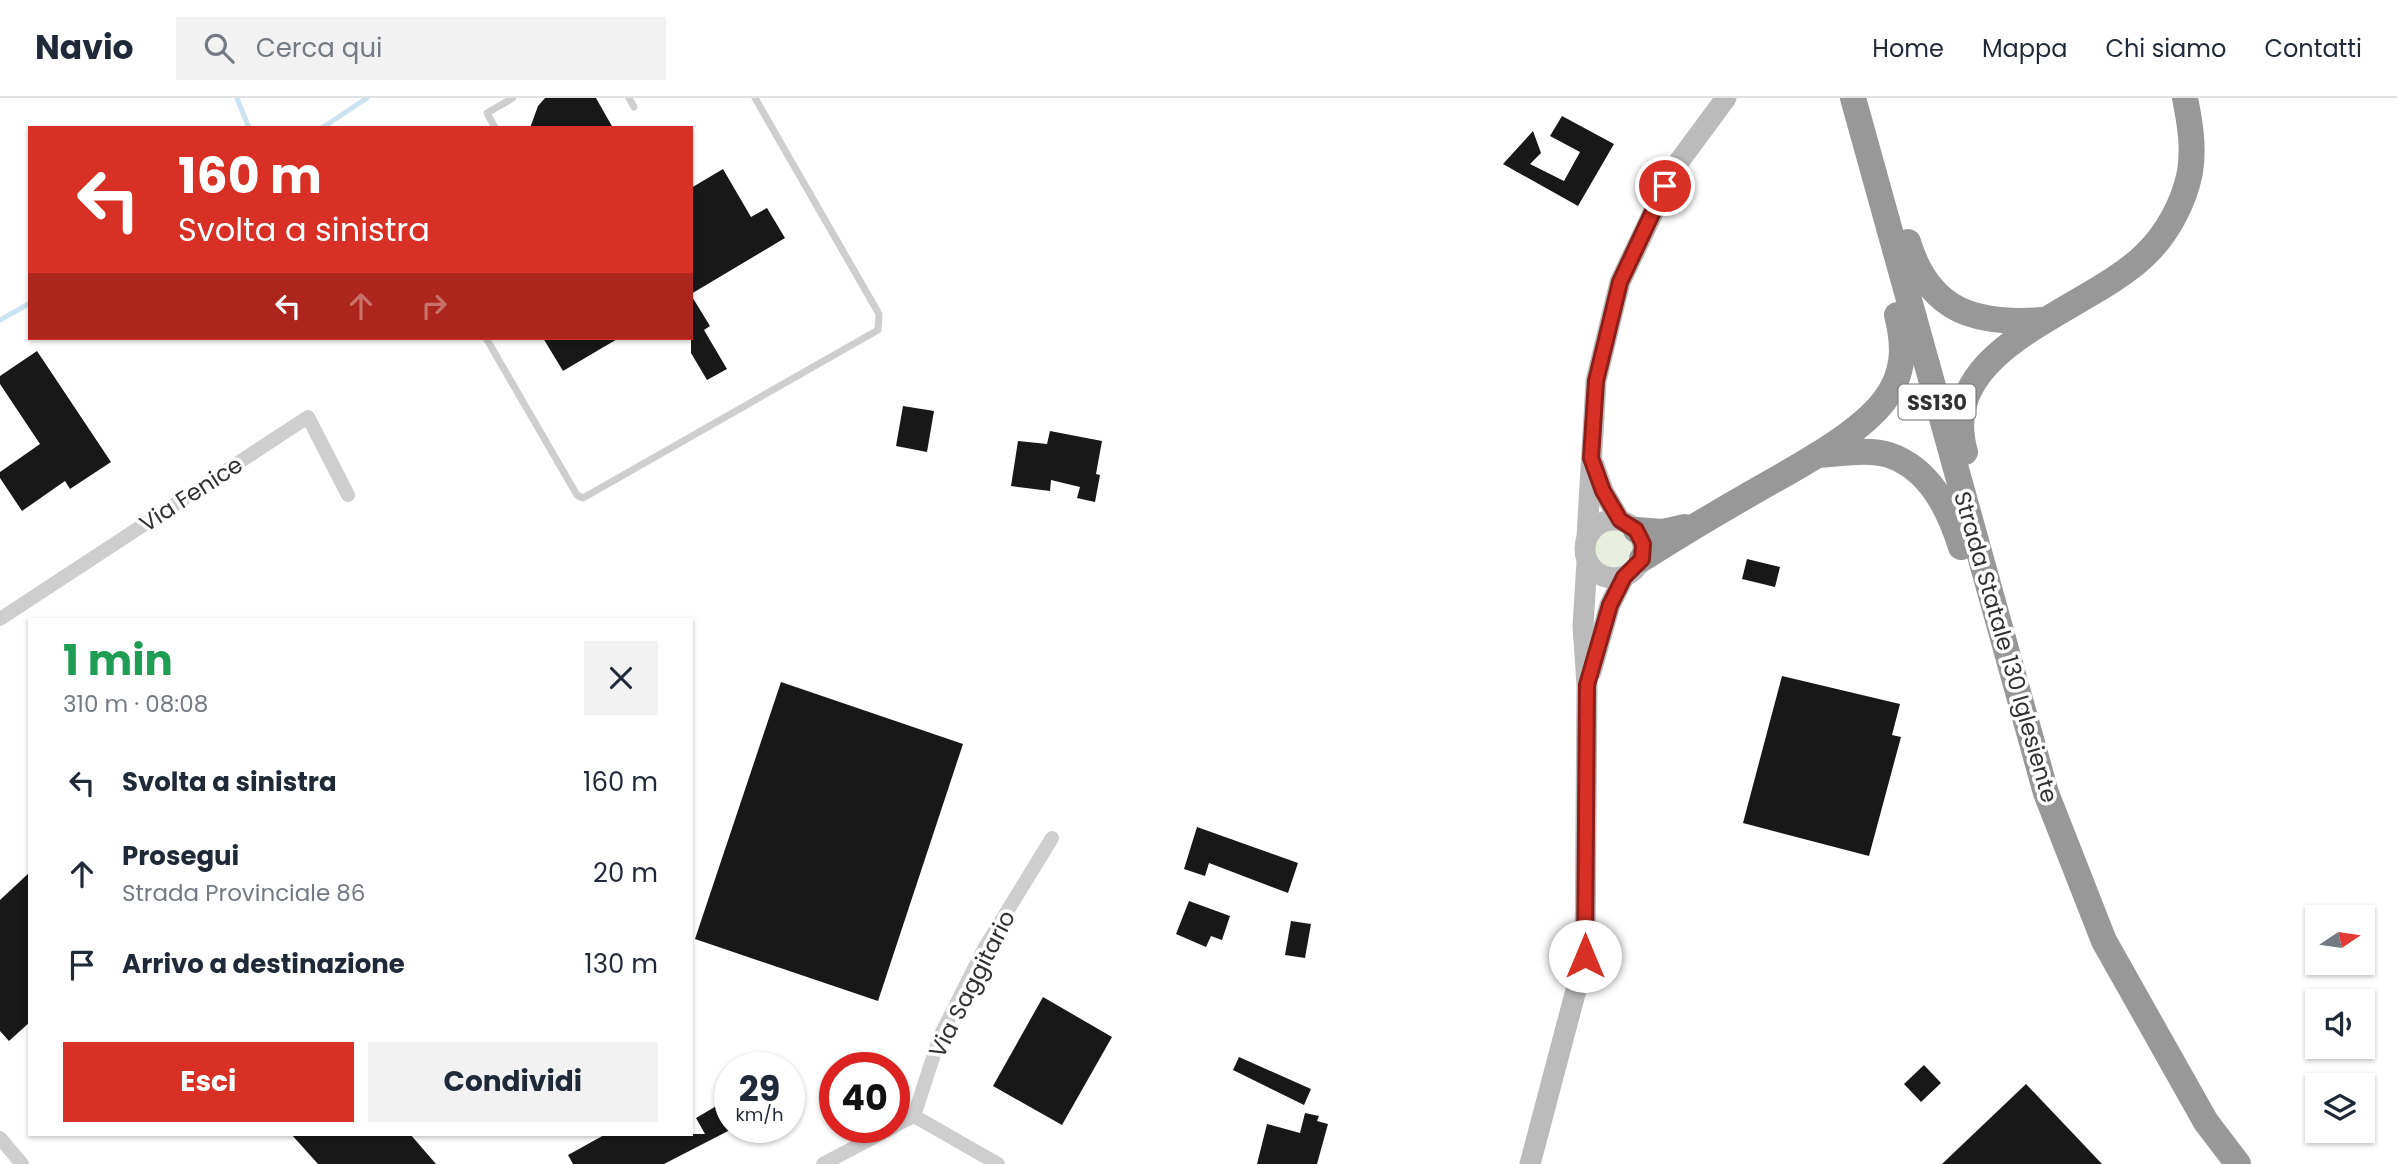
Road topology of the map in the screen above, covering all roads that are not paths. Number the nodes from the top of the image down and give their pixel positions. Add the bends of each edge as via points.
1 (513, 98) edge
2 (629, 98) edge
3 (755, 98) edge
4 (1726, 98) edge
5 (1853, 98) edge
6 (2185, 98) edge
7 (634, 107) dead end
8 (494, 126) edge
9 (1861, 132) junction
10 (2046, 320) junction
11 (487, 340) edge
12 (1817, 455) junction
13 (1591, 458) junction
14 (348, 495) dead end
15 (1697, 524) junction
16 (1628, 525) junction
17 (1587, 537) junction
18 (1587, 562) junction
19 (1633, 568) junction
20 (0, 619) edge
21 (2012, 672) junction
22 (1587, 685) junction
23 (1052, 838) dead end
24 (914, 1116) junction
25 (910, 1118) edge
26 (0, 1138) edge
27 (863, 1143) edge
28 (22, 1164) edge
29 (823, 1164) edge
30 (998, 1164) edge
31 (1530, 1164) edge
32 (2238, 1164) edge

1 - 8 lane via 487,113
2 - 7 lane
3 - 11 lane via 879,314 877,330 583,498 577,495
4 - 13 street via 1675,167 1620,282 1596,381
5 - 9 highway, Strada Statale 130 Iglesiente / SS130
6 - 10 highway via 2192,149 2190,174 2162,236 2110,283
9 - 10 highway via 1893,190 1915,265 1934,292 1987,321
9 - 12 highway via 1867,199 1904,341 1902,364 1884,401
9 - 21 highway, Strada Statale 130 Iglesiente / SS130
10 - 21 highway via 1981,369 1967,391 1960,422 1962,444 2003,589
12 - 15 highway
12 - 21 highway via 1888,454 1919,472 1934,488 1953,520 1976,593
13 - 16 street via 1603,491
13 - 17 street
14 - 20 street, Via Fenice via 307,417
15 - 16 highway via 1663,533
15 - 19 highway
16 - 17 street via 1600,523
16 - 19 street via 1643,544
17 - 18 street
18 - 19 street via 1599,575
18 - 22 street via 1583,626
19 - 22 street via 1610,605
21 - 32 highway, Strada Statale 130 Iglesiente / SS130 via 2046,793 2104,941 2206,1122
22 - 31 street via 1585,956
23 - 24 street, Via Saggitario via 984,948 940,1036
24 - 25 street
24 - 30 street
26 - 28 street
27 - 29 street

